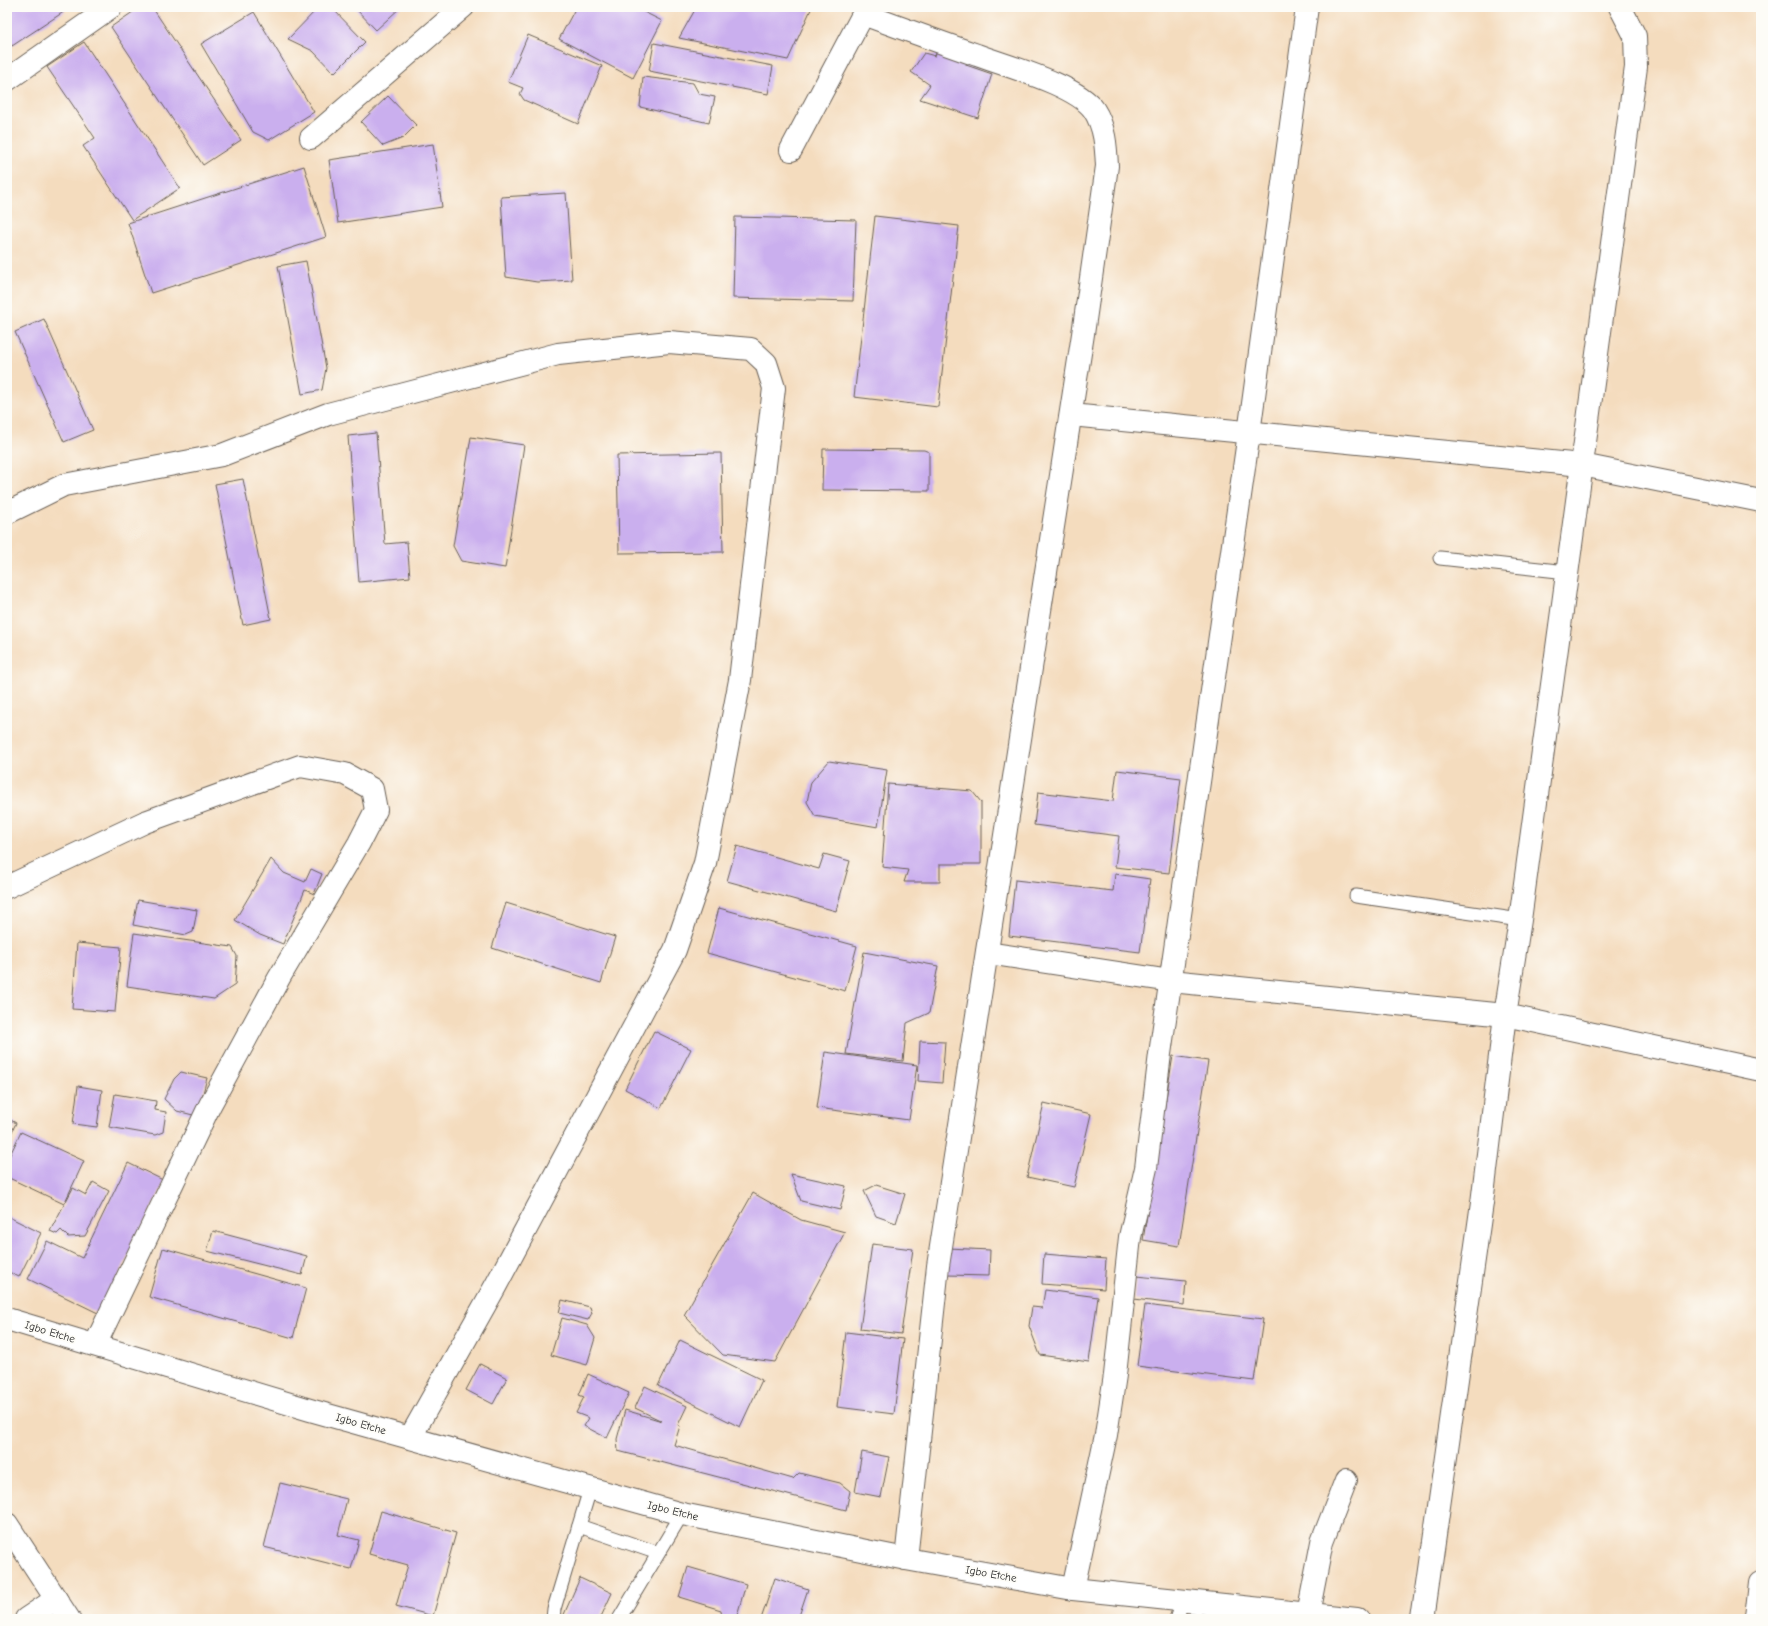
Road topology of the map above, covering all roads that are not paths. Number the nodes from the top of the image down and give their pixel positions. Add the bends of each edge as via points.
1 (111, 7) edge
2 (463, 7) edge
3 (1307, 7) edge
4 (1620, 7) edge
5 (865, 10) edge
6 (7, 80) edge
7 (311, 138) dead end
8 (791, 150) dead end
9 (1071, 415) junction
10 (1248, 432) junction
11 (1582, 465) junction
12 (1761, 501) edge
13 (7, 513) edge
14 (1440, 558) dead end
15 (1567, 572) junction
16 (7, 887) edge
17 (1356, 896) dead end
18 (1520, 920) junction
19 (987, 953) junction
20 (1171, 981) junction
21 (1505, 1015) junction
22 (1761, 1070) edge
23 (7, 1319) edge
24 (96, 1345) junction
25 (410, 1438) junction
26 (1346, 1480) dead end
27 (590, 1488) junction
28 (682, 1514) junction
29 (7, 1524) edge
30 (579, 1526) junction
31 (658, 1554) junction
32 (906, 1559) junction
33 (1761, 1583) edge
34 (1073, 1589) junction
35 (56, 1599) junction
36 (1180, 1609) edge
37 (1308, 1614) junction
38 (26, 1619) edge
39 (69, 1619) edge
40 (554, 1619) edge
41 (619, 1619) edge
42 (1357, 1619) edge
43 (1423, 1619) edge
44 (1757, 1619) edge

1 - 6 street
2 - 7 street
3 - 10 street
4 - 11 street via 1635,36 1636,66
5 - 8 street
5 - 9 street via 1051,82 1081,98 1094,110 1106,140 1108,166
9 - 10 street
9 - 19 street
10 - 11 street
10 - 20 street
11 - 12 street
11 - 15 street
13 - 25 street via 64,486 222,455 328,414 558,354 669,342 751,349 766,363 774,388 740,680 705,863 675,950 495,1287
14 - 15 lane
15 - 18 street
16 - 24 street via 145,822 300,766 345,774 372,789 376,810 279,978 210,1105
17 - 18 lane
18 - 21 street
19 - 20 street
19 - 32 street via 938,1266
20 - 21 street
20 - 34 street via 1146,1168 1130,1237 1106,1435
21 - 22 street
21 - 43 street via 1482,1203
23 - 24 street, Igbo Etche
24 - 25 street, Igbo Etche
25 - 27 street, Igbo Etche
26 - 37 street via 1322,1542
27 - 28 street, Igbo Etche
27 - 30 lane
28 - 31 lane
28 - 32 street, Igbo Etche
29 - 35 street
30 - 31 lane
30 - 40 lane via 554,1608
31 - 41 lane
32 - 34 street, Igbo Etche
33 - 44 street
34 - 36 street, Igbo Etche
35 - 38 street
35 - 39 street
36 - 37 street, Igbo Etche
37 - 42 street, Igbo Etche

